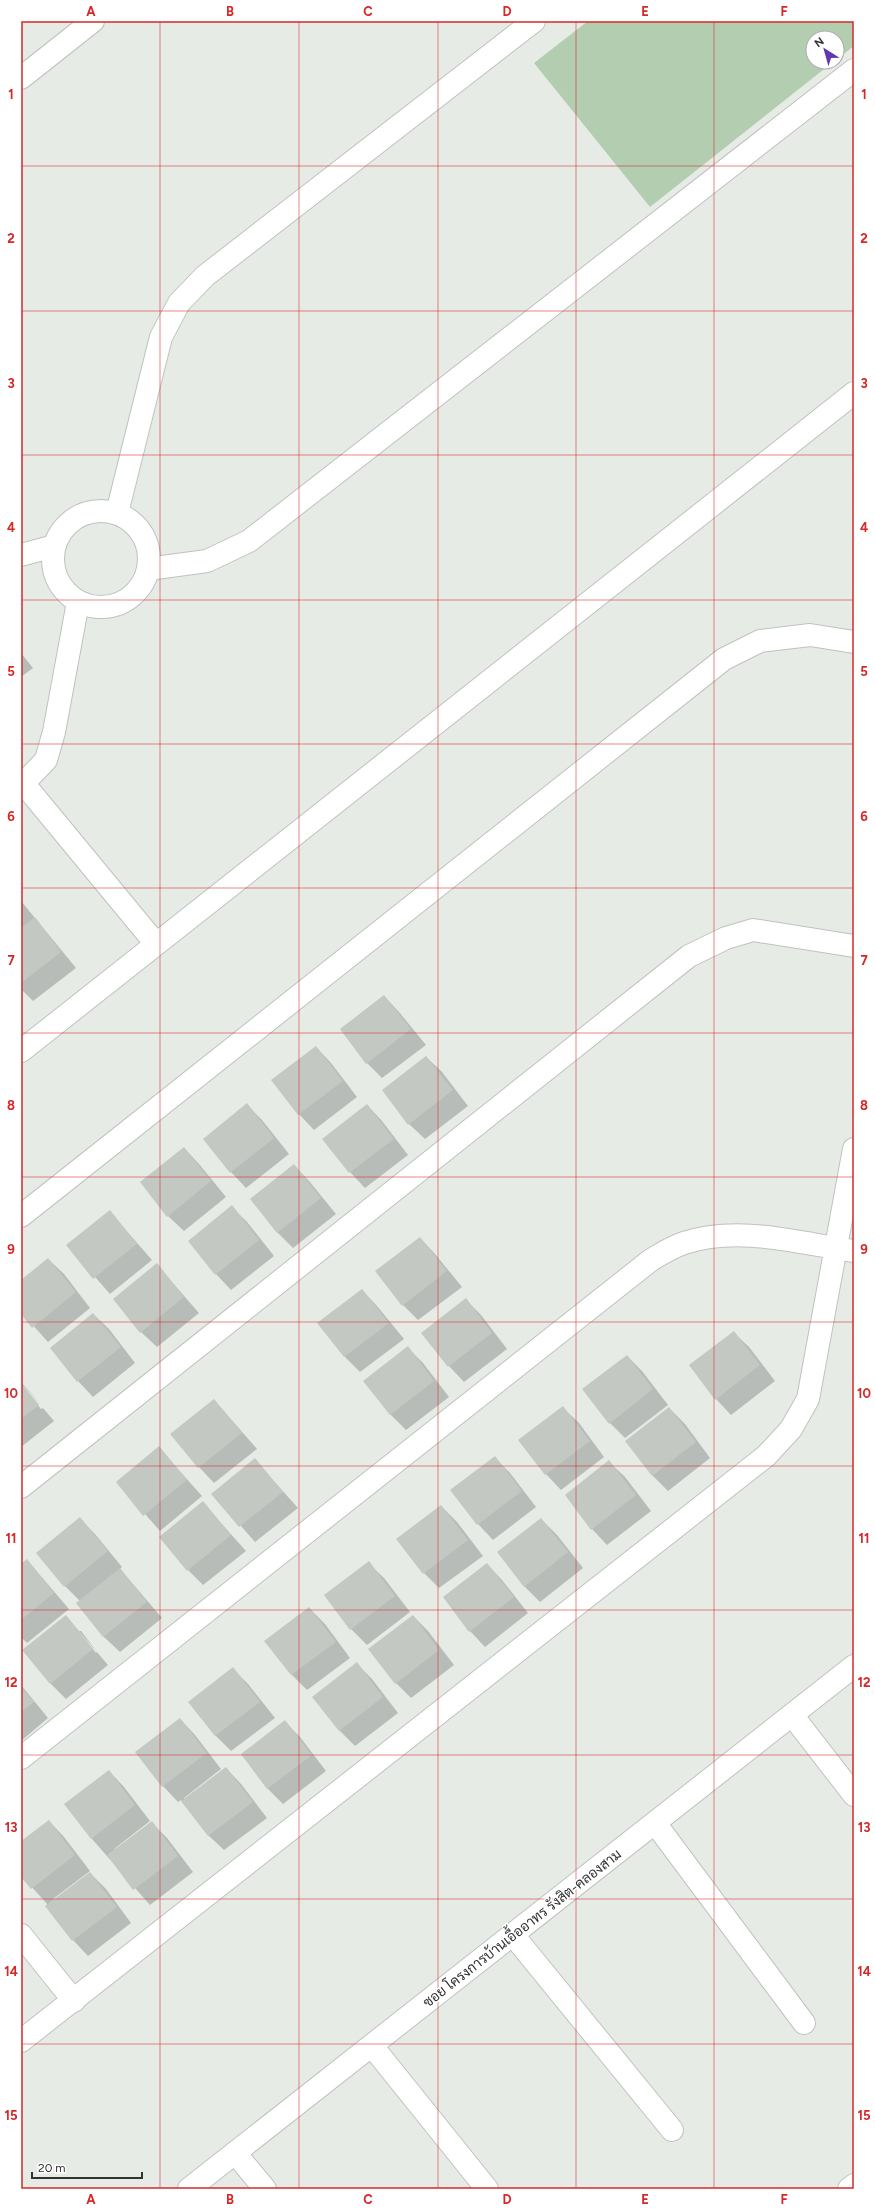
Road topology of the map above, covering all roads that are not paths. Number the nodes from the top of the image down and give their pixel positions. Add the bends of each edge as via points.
1 (93, 21) edge
2 (534, 21) edge
3 (854, 70) edge
4 (21, 78) edge
5 (854, 393) edge
6 (117, 513) junction
7 (21, 543) edge
8 (54, 546) junction
9 (21, 555) edge
10 (148, 569) junction
11 (78, 602) junction
12 (854, 642) edge
13 (22, 785) edge
14 (156, 944) junction
15 (854, 946) edge
16 (21, 1051) edge
17 (854, 1149) edge
18 (21, 1216) edge
19 (845, 1250) edge
20 (21, 1487) edge
21 (854, 1666) edge
22 (792, 1715) junction
23 (21, 1758) edge
24 (854, 1795) edge
25 (655, 1823) junction
26 (21, 1935) edge
27 (513, 1935) junction
28 (74, 2001) junction
29 (804, 2023) dead end
30 (21, 2041) edge
31 (372, 2046) junction
32 (672, 2130) dead end
33 (236, 2154) junction
34 (854, 2185) edge
35 (189, 2189) edge
36 (265, 2189) edge
37 (487, 2189) edge
38 (849, 2189) edge

1 - 4 street
2 - 6 street via 205,276 179,303 161,337
3 - 10 street via 249,541 206,561
5 - 14 street
6 - 8 street via 91,511 74,518 62,530
6 - 10 street via 132,521 144,536 149,552
7 - 8 street
8 - 9 street
8 - 11 street via 52,563 59,584
10 - 11 street via 141,585 125,601 94,608
11 - 13 street via 54,732 46,760
12 - 18 street via 810,635 775,639 760,641 724,659
13 - 14 street
14 - 16 street
15 - 20 street via 753,930 726,938 689,956
17 - 19 street
19 - 23 street via 752,1235 717,1236 683,1243 651,1260
19 - 28 street via 808,1399 791,1429 766,1456
21 - 22 street, ซอย โครงการบ้านเอื้ออาทร รังสิต-คลองสาม
22 - 24 street
22 - 25 street, ซอย โครงการบ้านเอื้ออาทร รังสิต-คลองสาม
25 - 27 street, ซอย โครงการบ้านเอื้ออาทร รังสิต-คลองสาม
25 - 29 street
26 - 28 street
27 - 31 street, ซอย โครงการบ้านเอื้ออาทร รังสิต-คลองสาม
27 - 32 street
28 - 30 street
31 - 33 street, ซอย โครงการบ้านเอื้ออาทร รังสิต-คลองสาม
31 - 37 street
33 - 35 street, ซอย โครงการบ้านเอื้ออาทร รังสิต-คลองสาม
33 - 36 street
34 - 38 street

